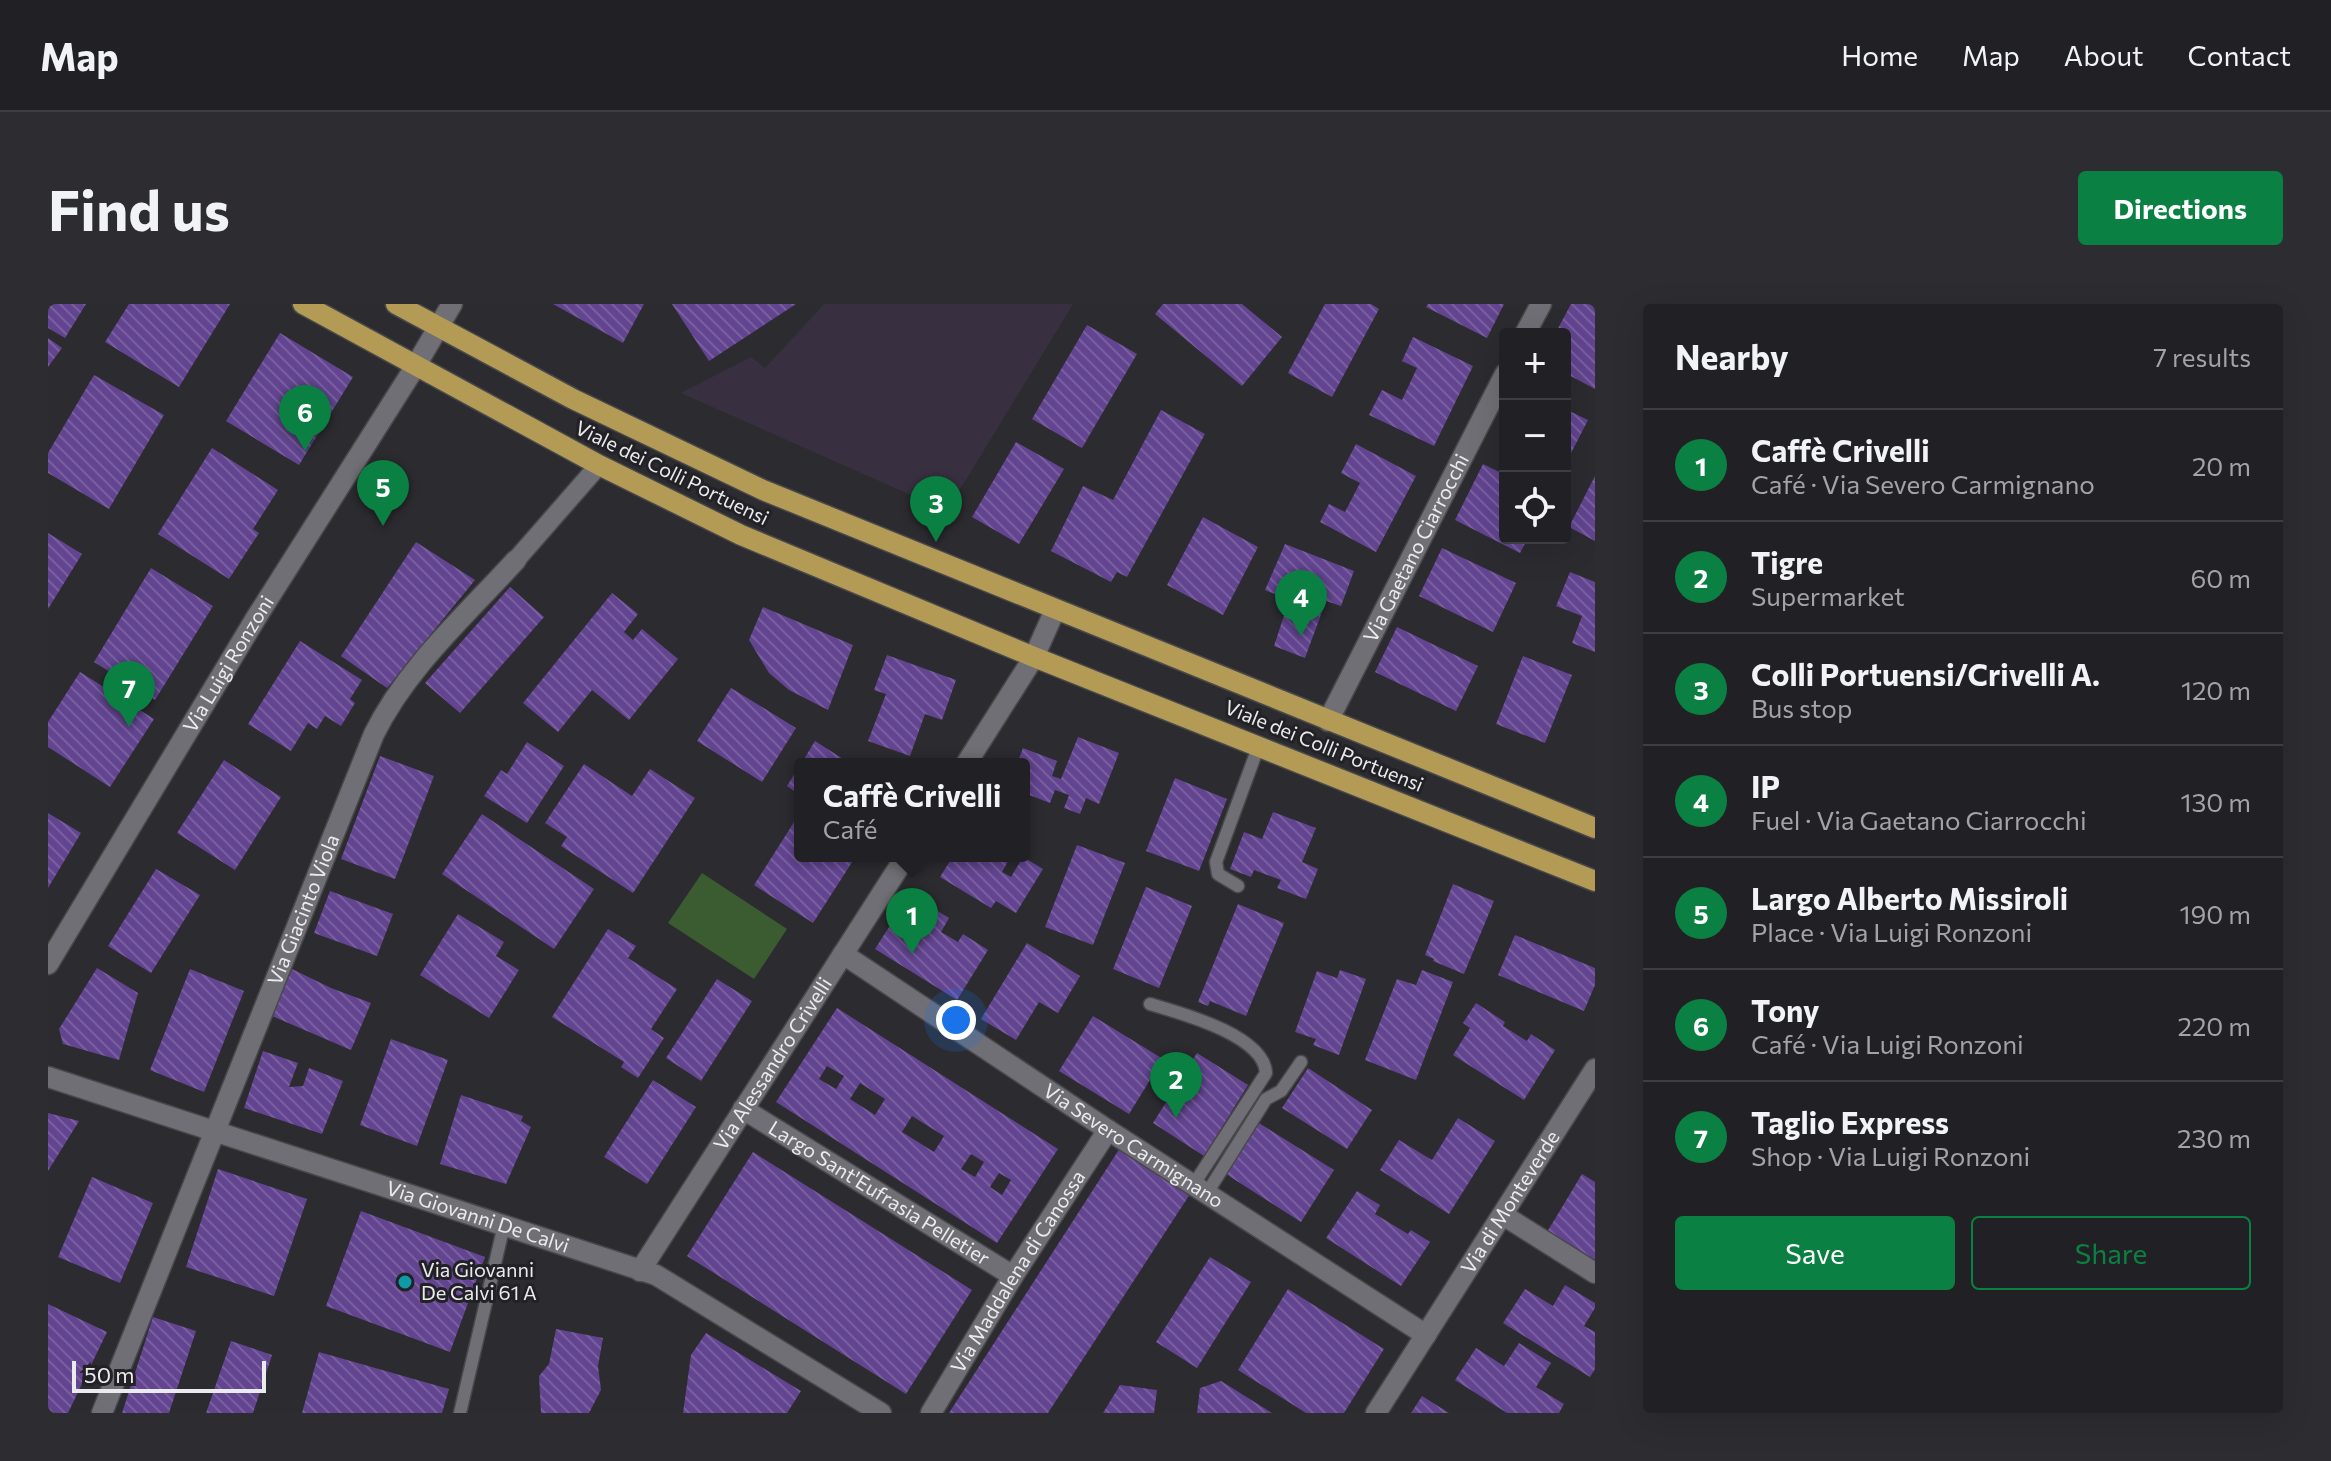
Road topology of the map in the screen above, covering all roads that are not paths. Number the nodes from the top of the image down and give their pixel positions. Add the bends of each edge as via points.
1 (303, 304) edge
2 (396, 304) edge
3 (452, 304) edge
4 (1541, 304) edge
5 (437, 328) junction
6 (1528, 328) edge
7 (415, 367) junction
8 (1499, 386) edge
9 (599, 465) junction
10 (516, 560) joint
11 (1055, 610) junction
12 (1034, 657) junction
13 (1328, 721) junction
14 (1259, 745) junction
15 (970, 758) edge
16 (1595, 828) edge
17 (902, 862) edge
18 (1595, 881) edge
19 (1238, 886) dead end
20 (843, 954) junction
21 (48, 964) edge
22 (1150, 1004) dead end
23 (1301, 1062) dead end
24 (1595, 1069) edge
25 (48, 1077) edge
26 (743, 1109) junction
27 (1108, 1130) junction
28 (215, 1131) junction
29 (1201, 1188) junction
30 (1503, 1215) junction
31 (504, 1225) junction
32 (640, 1271) junction
33 (1595, 1273) edge
34 (1013, 1276) junction
35 (1426, 1335) junction
36 (102, 1413) edge
37 (460, 1413) edge
38 (881, 1413) edge
39 (931, 1413) edge
40 (1376, 1413) edge

1 - 7 main road, Viale dei Colli Portuensi
2 - 5 main road, Viale dei Colli Portuensi
3 - 5 street, Via Luigi Ronzoni
4 - 6 street
5 - 7 street, Via Luigi Ronzoni
5 - 11 main road, Viale dei Colli Portuensi via 763,490
7 - 9 main road, Viale dei Colli Portuensi
7 - 21 street, Via Luigi Ronzoni via 256,618
8 - 13 street, Via Gaetano Ciarrocchi
9 - 10 street, Via Giacinto Viola
9 - 12 main road, Viale dei Colli Portuensi via 741,535
10 - 28 street, Via Giacinto Viola via 389,703
11 - 12 street
11 - 13 main road, Viale dei Colli Portuensi
12 - 14 main road, Viale dei Colli Portuensi
12 - 15 street
13 - 16 main road, Viale dei Colli Portuensi
14 - 18 main road, Viale dei Colli Portuensi
14 - 19 lane via 1216,862 1218,874
17 - 20 street, Via Alessandro Crivelli
20 - 26 street, Via Alessandro Crivelli
20 - 27 street, Via Severo Carmignano
22 - 29 lane via 1209,1023 1249,1046 1265,1065 1266,1073
23 - 29 lane via 1281,1091 1266,1099
24 - 30 street, Via di Monteverde
25 - 28 street, Via Giovanni De Calvi
26 - 32 street, Via Alessandro Crivelli
26 - 34 street, Largo Sant'Eufrasia Pelletier
27 - 29 street, Via Severo Carmignano
27 - 34 street, Via Maddalena di Canossa
28 - 31 street, Via Giovanni De Calvi
28 - 36 street, Via Giacinto Viola
29 - 35 street, Via Severo Carmignano
30 - 33 street
30 - 35 street, Via di Monteverde
31 - 32 street, Via Giovanni De Calvi
31 - 37 lane
32 - 38 street, Via Giovanni De Calvi via 667,1279
34 - 39 street, Via Maddalena di Canossa
35 - 40 street

